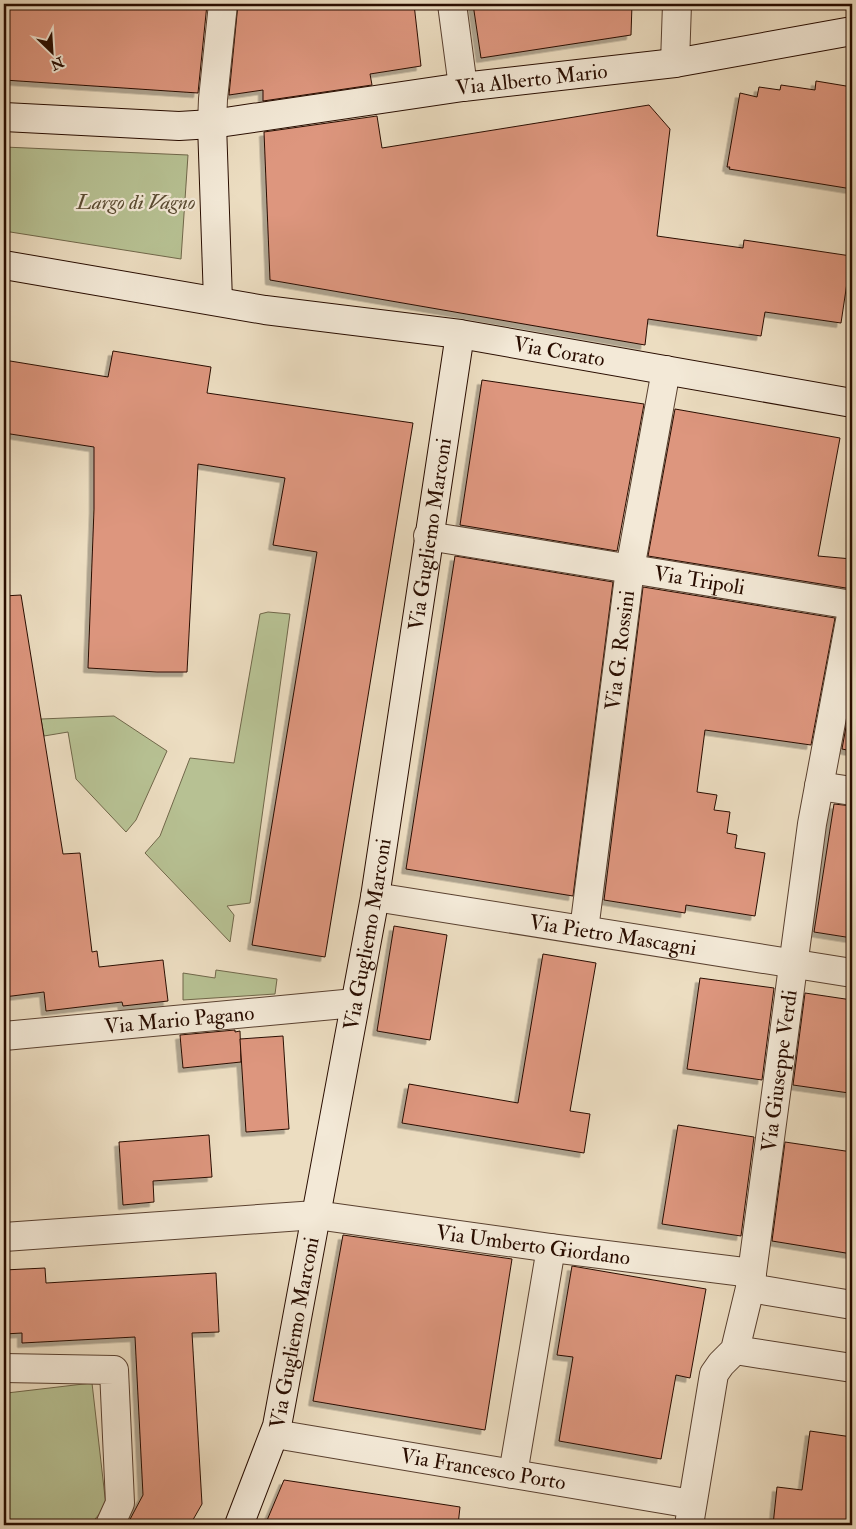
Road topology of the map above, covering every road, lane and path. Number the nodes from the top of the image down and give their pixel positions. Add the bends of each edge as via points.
1 (223, 4) edge
2 (452, 4) edge
3 (677, 4) edge
4 (852, 31) edge
5 (674, 63) junction
6 (463, 87) junction
7 (4, 117) edge
8 (212, 124) junction
9 (4, 265) edge
10 (218, 302) junction
11 (460, 334) junction
12 (666, 370) junction
13 (852, 403) edge
14 (428, 536) junction
15 (630, 569) junction
16 (852, 605) edge
17 (852, 610) edge
18 (819, 786) junction
19 (852, 791) edge
20 (375, 897) junction
21 (584, 930) junction
22 (793, 964) junction
23 (852, 974) edge
24 (355, 1003) junction
25 (4, 1036) edge
26 (316, 1215) junction
27 (4, 1237) edge
28 (551, 1248) junction
29 (751, 1281) junction
30 (852, 1305) edge
31 (735, 1350) junction
32 (4, 1368) edge
33 (852, 1368) edge
34 (275, 1434) junction
35 (513, 1474) junction
36 (691, 1514) edge
37 (110, 1525) edge
38 (239, 1525) edge

1 - 8 street
2 - 6 street
3 - 5 street
4 - 5 street, Via Alberto Mario
5 - 6 street, Via Alberto Mario
6 - 8 street, Via Alberto Mario
7 - 8 street, Via Alberto Mario via 179,126
8 - 10 street
9 - 10 street, Via Corato
10 - 11 street, Via Corato
11 - 12 street, Via Corato
11 - 14 street, Via Gugliemo Marconi
12 - 13 street, Via Corato
12 - 15 street, Via G. Rossini
14 - 15 street, Via Tripoli
14 - 20 street, Via Gugliemo Marconi
15 - 16 street, Via Tripoli
15 - 21 street, Via G. Rossini
17 - 18 street, Via Giuseppe Verdi
18 - 19 street
18 - 22 street, Via Giuseppe Verdi
20 - 21 street, Via Pietro Mascagni
20 - 24 street, Via Gugliemo Marconi
21 - 22 street, Via Pietro Mascagni
22 - 23 street, Via Pietro Mascagni
22 - 29 street, Via Giuseppe Verdi
24 - 25 street, Via Mario Pagano
24 - 26 street, Via Gugliemo Marconi
26 - 27 street, Via Umberto Giordano
26 - 28 street, Via Umberto Giordano
26 - 34 street, Via Gugliemo Marconi
28 - 29 street, Via Umberto Giordano
28 - 35 street
29 - 30 street, Via Umberto Giordano
29 - 31 street, Via Giuseppe Verdi
31 - 33 street
31 - 36 street, Via Giuseppe Verdi via 714,1374
32 - 37 street via 114,1370 120,1503
34 - 35 street, Via Francesco Porto
34 - 38 street, Via Gugliemo Marconi
35 - 36 street, Via Francesco Porto

